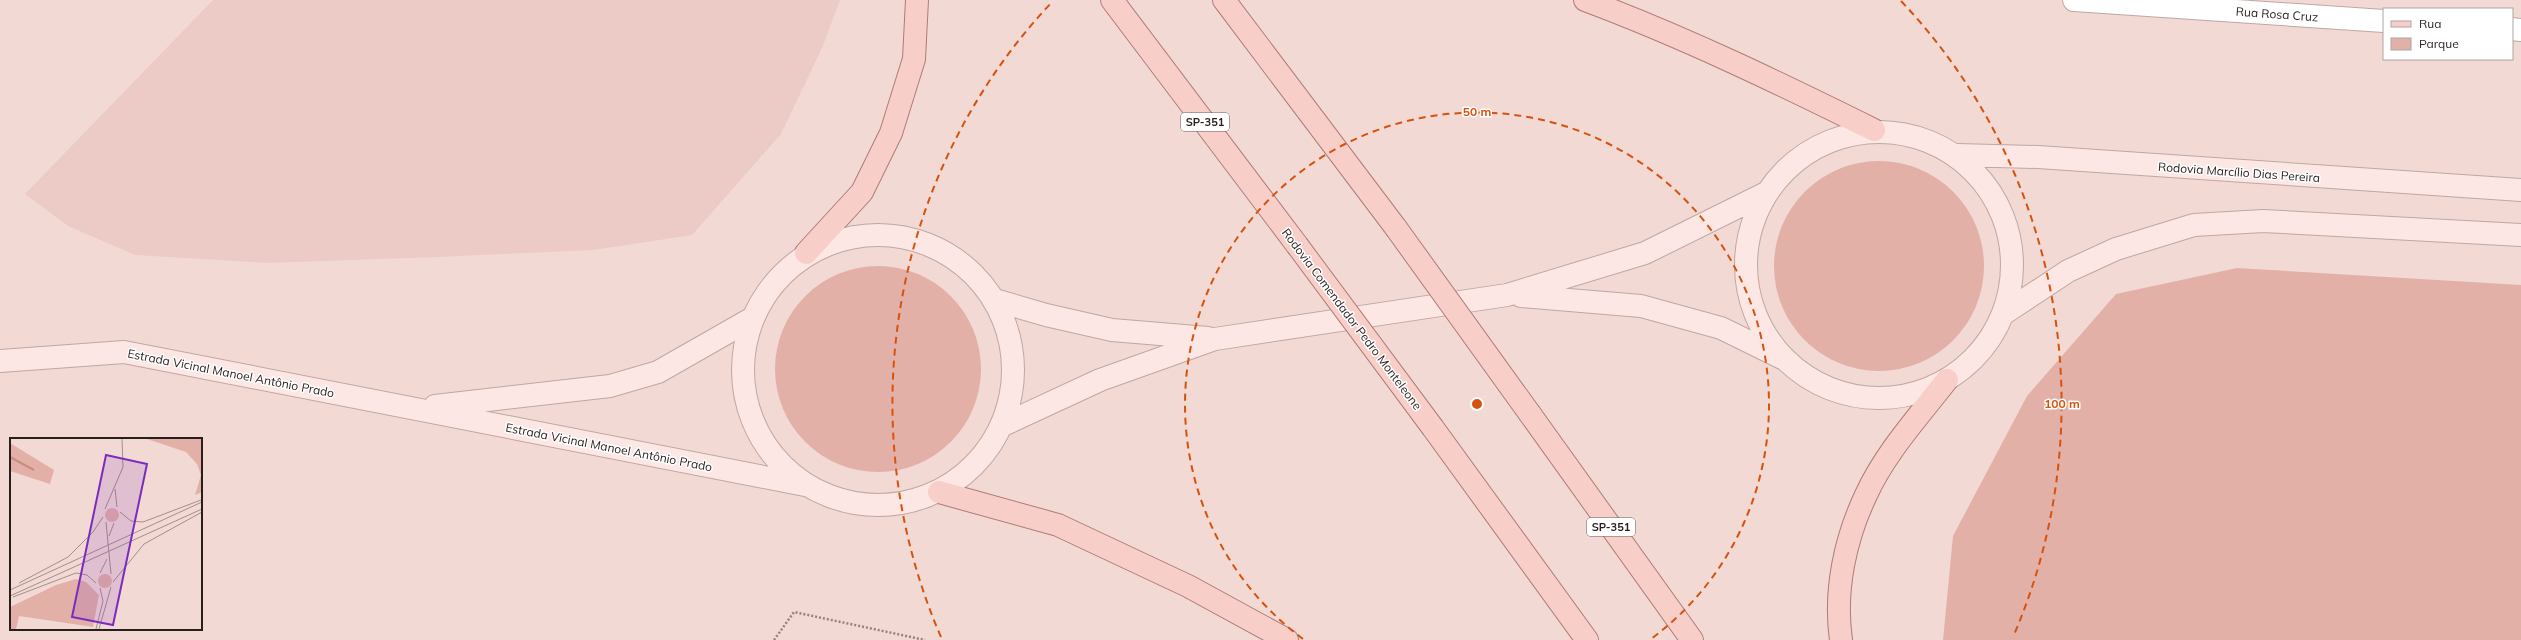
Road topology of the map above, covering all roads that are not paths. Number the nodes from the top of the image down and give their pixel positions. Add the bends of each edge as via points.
1 (917, 0) edge
2 (1112, 0) edge
3 (1224, 0) edge
4 (1585, 0) edge
5 (2074, 0) edge
6 (2383, 21) edge
7 (1874, 130) junction
8 (1957, 155) junction
9 (2521, 190) edge
10 (1764, 194) junction
11 (2521, 235) edge
12 (806, 253) junction
13 (1507, 295) junction
14 (994, 300) junction
15 (2003, 314) junction
16 (751, 319) junction
17 (1215, 338) junction
18 (1783, 359) junction
19 (0, 361) edge
20 (1947, 380) junction
21 (413, 408) junction
22 (1003, 425) junction
23 (805, 485) junction
24 (939, 492) junction
25 (1287, 640) edge
26 (1587, 640) edge
27 (1692, 640) edge
28 (1841, 640) edge

1 - 12 main road via 914,59 892,133 862,192
2 - 26 main road, Rodovia Comendador Pedro Monteleone / SP-351, bridge via 1433,428
3 - 27 main road, SP-351, bridge via 1396,228
4 - 7 main road via 1650,25 1754,71
5 - 6 street, Rua Rosa Cruz
7 - 8 main road via 1918,136
7 - 10 main road via 1831,139 1818,146 1793,161
8 - 9 main road, Rodovia Marcílio Dias Pereira via 2038,157
8 - 15 main road via 1988,187 2007,227 2013,271
10 - 13 main road via 1646,253
10 - 18 main road via 1748,236 1746,280 1758,322
11 - 15 main road via 2263,221 2194,225 2116,249 2068,271
12 - 14 main road via 845,237 888,233 930,244 966,266
12 - 16 main road via 774,282
13 - 17 main road
13 - 18 main road via 1641,306 1721,328
14 - 17 main road via 1046,316 1112,330
14 - 22 main road via 1010,340 1014,382
15 - 20 main road via 1981,352
16 - 21 main road, Estrada Vicinal Manoel Antônio Prado via 658,372 610,386
16 - 23 main road via 742,365 748,412 770,454
17 - 22 main road via 1100,380
18 - 20 main road via 1819,385 1862,398 1906,397
19 - 21 main road, Estrada Vicinal Manoel Antônio Prado via 124,352
20 - 28 main road via 1895,447 1866,494 1846,550 1840,588
21 - 23 main road, Estrada Vicinal Manoel Antônio Prado
22 - 24 main road via 977,464
23 - 24 main road via 848,504 895,506
24 - 25 main road via 1058,525 1188,586

